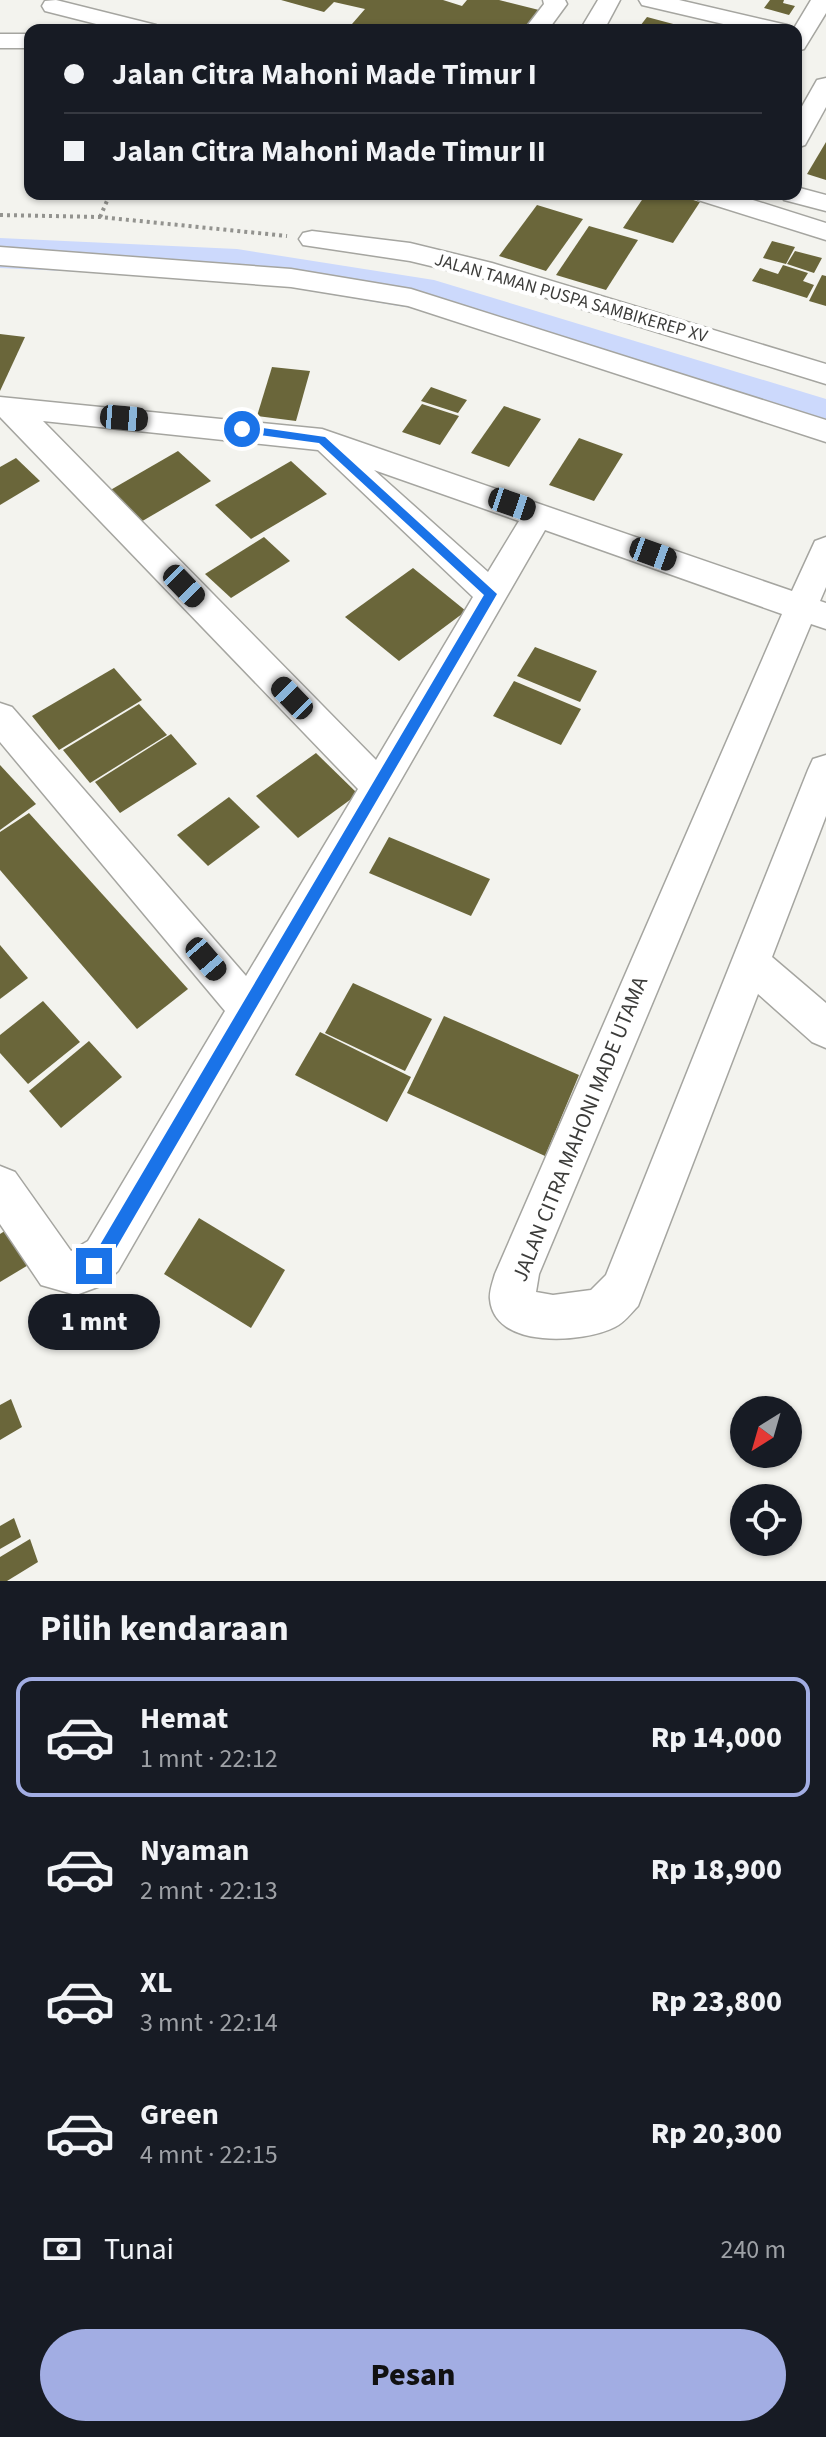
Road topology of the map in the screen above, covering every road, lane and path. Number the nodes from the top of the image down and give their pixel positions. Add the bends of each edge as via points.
1 (554, 0) edge
2 (609, 0) edge
3 (650, 0) edge
4 (822, 0) edge
5 (45, 17) edge
6 (100, 24) edge
7 (541, 24) edge
8 (595, 24) edge
9 (745, 24) edge
10 (802, 25) edge
11 (24, 28) edge
12 (802, 37) edge
13 (0, 41) edge
14 (826, 41) edge
15 (826, 85) edge
16 (802, 129) edge
17 (802, 196) edge
18 (107, 200) edge
19 (761, 203) edge
20 (826, 203) edge
21 (0, 215) edge
22 (100, 217) junction
23 (826, 232) edge
24 (312, 239) joint
25 (0, 256) edge
26 (826, 374) edge
27 (6, 408) edge
28 (826, 431) edge
29 (322, 440) junction
30 (539, 514) junction
31 (826, 549) edge
32 (491, 594) junction
33 (812, 611) edge
34 (0, 717) edge
35 (826, 770) edge
36 (379, 787) junction
37 (751, 963) junction
38 (247, 1007) junction
39 (826, 1029) edge
40 (0, 1187) edge

1 - 7 street
2 - 8 street
3 - 9 street
4 - 10 street
5 - 6 street
11 - 13 street
12 - 14 street
15 - 16 street
17 - 20 street
18 - 22 path
19 - 23 street
21 - 22 path
22 - 24 path
24 - 26 street, JALAN TAMAN PUSPA SAMBIKEREP XV via 410,252 492,272
25 - 28 street via 291,278 411,298
27 - 29 street
27 - 36 street
29 - 30 street
29 - 32 street
30 - 32 street
30 - 33 street
31 - 33 street, JALAN CITRA MAHONI MADE UTAMA
32 - 36 street
33 - 37 street, JALAN CITRA MAHONI MADE UTAMA via 517,1274 512,1299 520,1311 532,1318 603,1310 622,1290
34 - 38 street
35 - 37 street, JALAN CITRA MAHONI MADE UTAMA
36 - 38 street
37 - 39 street
38 - 40 street via 103,1256 83,1272 69,1275 57,1269

